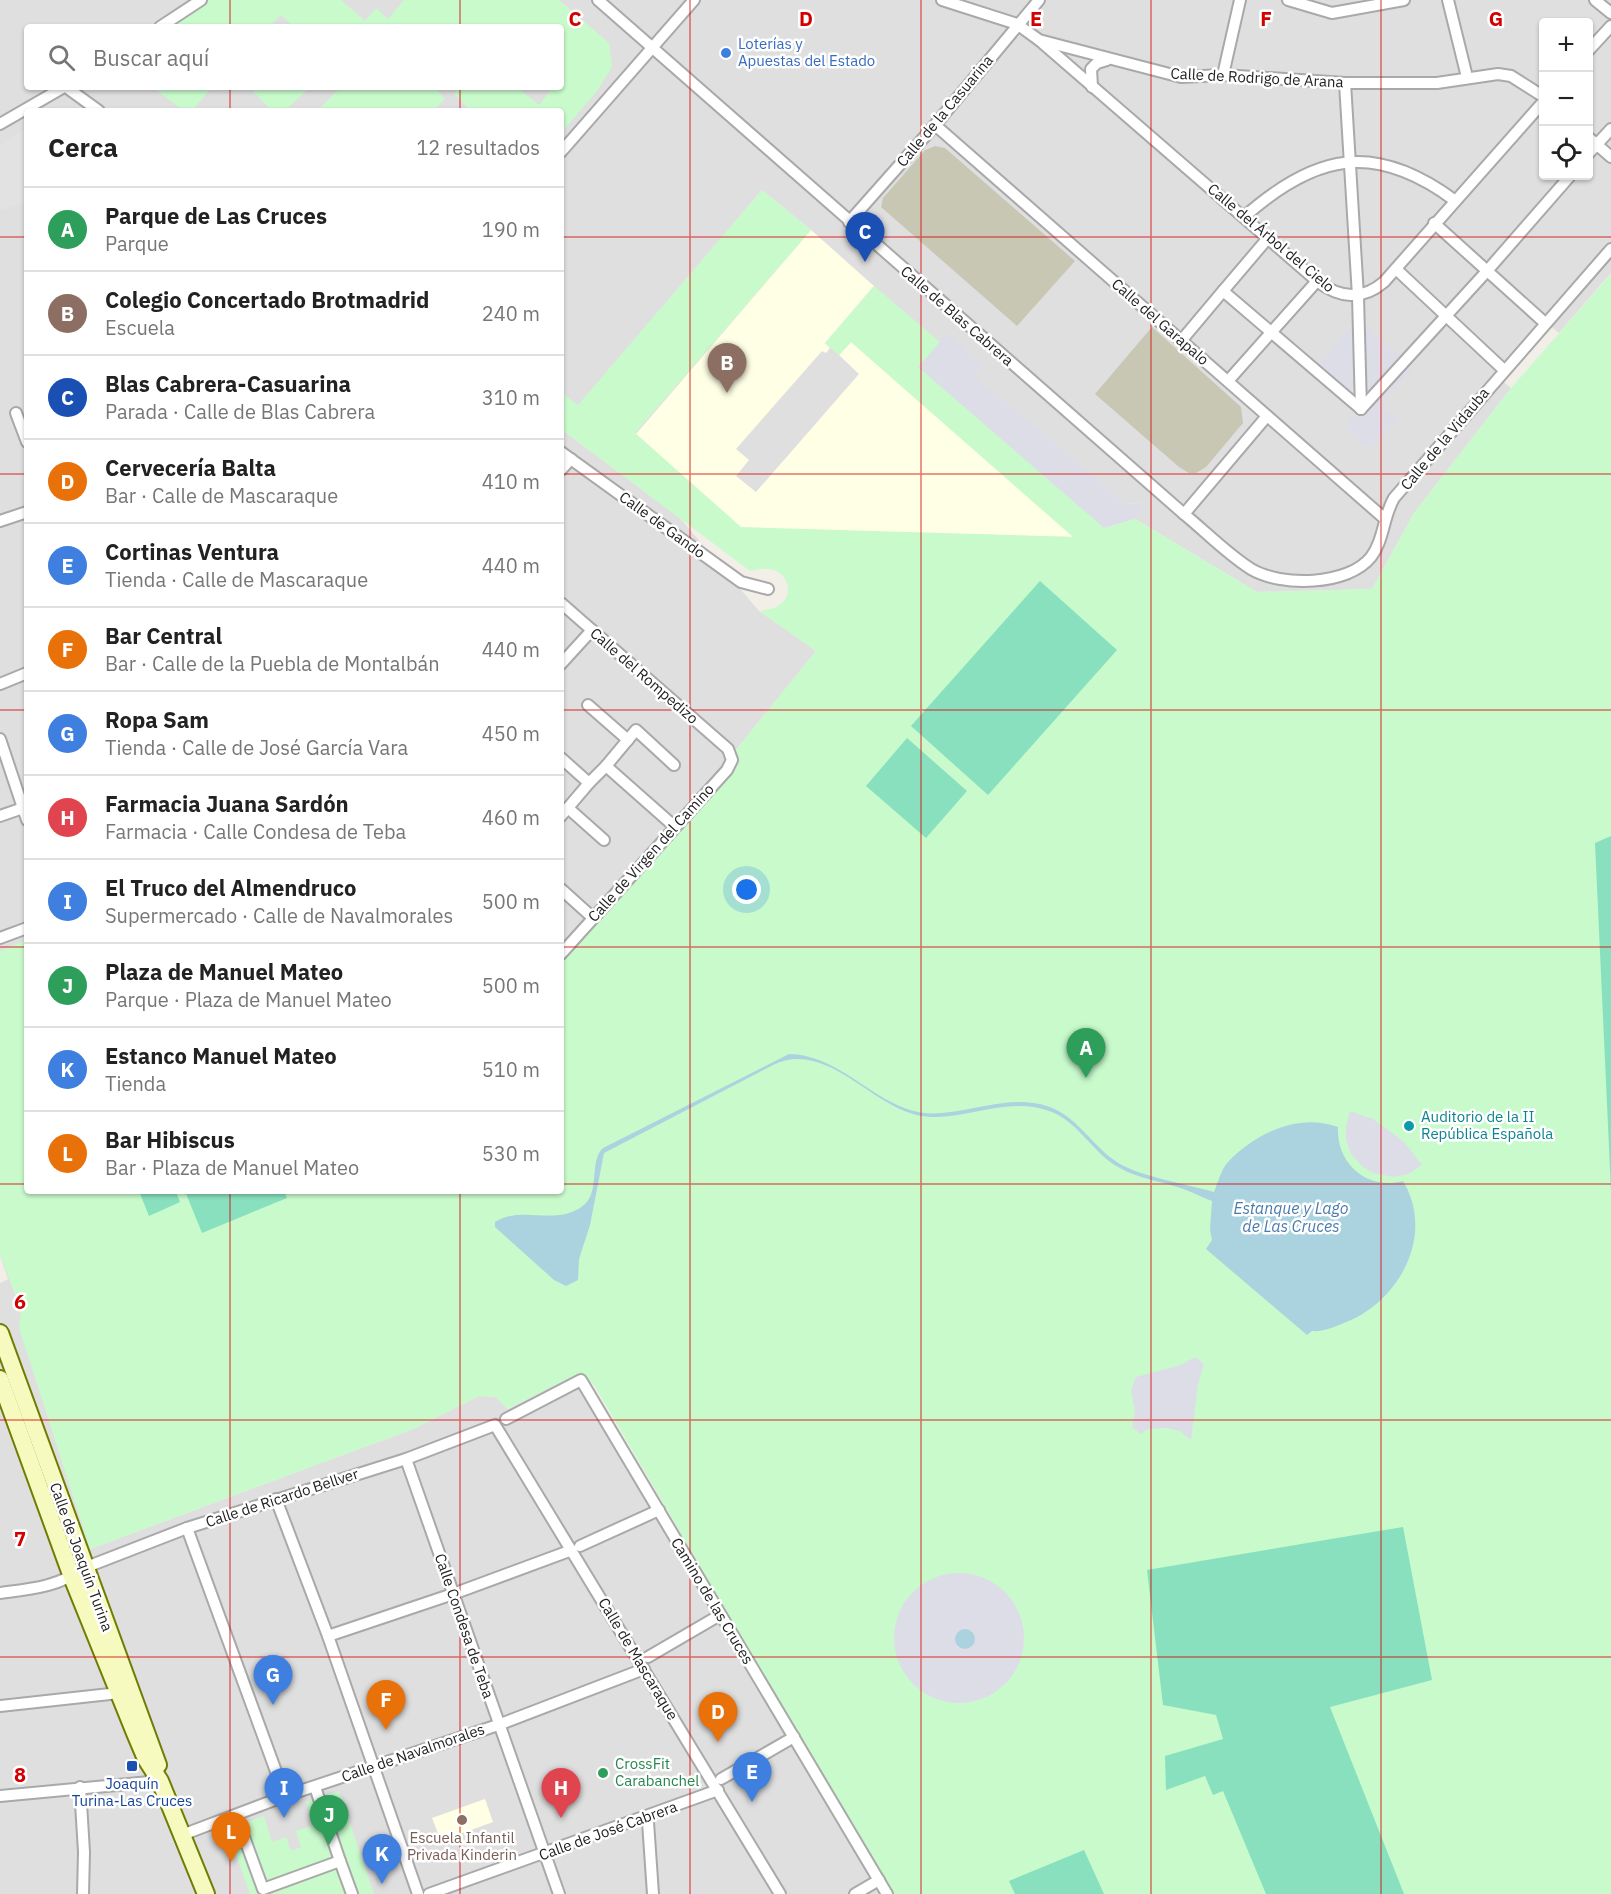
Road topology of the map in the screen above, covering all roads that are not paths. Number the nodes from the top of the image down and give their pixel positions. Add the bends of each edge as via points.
1 (201, 0) edge
2 (598, 0) edge
3 (694, 0) edge
4 (942, 0) edge
5 (1039, 0) edge
6 (1240, 0) edge
7 (1288, 0) edge
8 (1404, 0) edge
9 (1448, 0) edge
10 (1595, 0) edge
11 (1611, 13) edge
12 (165, 24) edge
13 (1017, 24) junction
14 (1611, 26) edge
15 (1039, 40) junction
16 (1593, 46) edge
17 (654, 48) junction
18 (1107, 60) junction
19 (1224, 75) junction
20 (1467, 77) junction
21 (1345, 83) junction
22 (1092, 87) junction
23 (60, 90) edge
24 (69, 90) edge
25 (1539, 94) edge
26 (1539, 107) edge
27 (28, 108) edge
28 (95, 108) edge
29 (24, 110) edge
30 (0, 124) edge
31 (935, 125) junction
32 (1611, 129) edge
33 (1593, 141) edge
34 (564, 149) edge
35 (1611, 157) edge
36 (1348, 163) junction
37 (1567, 180) edge
38 (1454, 201) junction
39 (1244, 217) junction
40 (849, 222) junction
41 (1434, 223) junction
42 (1268, 238) junction
43 (1611, 249) edge
44 (1396, 270) junction
45 (1487, 272) junction
46 (1317, 280) junction
47 (1223, 291) junction
48 (1358, 296) junction
49 (1447, 316) junction
50 (1545, 323) junction
51 (1272, 332) junction
52 (1181, 341) junction
53 (1504, 370) junction
54 (1228, 381) junction
55 (1361, 409) junction
56 (16, 412) dead end
57 (1267, 416) junction
58 (24, 434) edge
59 (564, 454) edge
60 (571, 459) junction
61 (564, 467) edge
62 (24, 513) edge
63 (1184, 514) junction
64 (1385, 519) junction
65 (0, 521) edge
66 (1268, 576) joint
67 (768, 589) dead end
68 (564, 606) edge
69 (592, 630) junction
70 (564, 661) edge
71 (24, 674) edge
72 (0, 684) edge
73 (588, 705) dead end
74 (0, 739) edge
75 (628, 740) junction
76 (728, 749) joint
77 (564, 761) edge
78 (674, 765) dead end
79 (606, 766) junction
80 (589, 783) junction
81 (23, 808) junction
82 (24, 811) edge
83 (564, 812) edge
84 (0, 816) edge
85 (675, 827) junction
86 (604, 840) dead end
87 (564, 892) edge
88 (592, 916) junction
89 (24, 929) edge
90 (0, 938) edge
91 (564, 950) edge
92 (0, 1333) edge
93 (0, 1379) edge
94 (506, 1419) dead end
95 (495, 1425) joint
96 (406, 1458) junction
97 (276, 1499) junction
98 (658, 1510) junction
99 (187, 1528) junction
100 (576, 1548) junction
101 (78, 1573) junction
102 (0, 1593) edge
103 (453, 1594) junction
104 (720, 1616) junction
105 (328, 1636) junction
106 (648, 1657) dead end
107 (644, 1669) junction
108 (119, 1693) junction
109 (0, 1706) edge
110 (498, 1725) junction
111 (794, 1737) junction
112 (373, 1767) junction
113 (160, 1781) junction
114 (719, 1785) junction
115 (315, 1787) junction
116 (80, 1788) junction
117 (0, 1796) edge
118 (285, 1796) junction
119 (236, 1815) junction
120 (648, 1822) dead end
121 (182, 1835) junction
122 (544, 1854) junction
123 (340, 1861) junction
124 (879, 1880) junction
125 (84, 1894) edge
126 (206, 1894) edge
127 (352, 1894) edge
128 (418, 1894) edge
129 (429, 1894) edge
130 (559, 1894) edge
131 (653, 1894) edge
132 (780, 1894) edge
133 (855, 1894) edge
134 (887, 1894) edge

1 - 12 street
2 - 17 street, Calle de Blas Cabrera
3 - 17 street
4 - 13 street, Calle de Rodrigo de Arana
5 - 13 street, Calle de la Casuarina
6 - 19 street
7 - 8 street via 1332,13
9 - 20 street
10 - 11 street
13 - 15 street, Calle de Rodrigo de Arana
13 - 31 street, Calle de la Casuarina
14 - 16 street
15 - 18 street, Calle de Rodrigo de Arana
15 - 22 street, Calle del Árbol del Cielo
17 - 34 street
17 - 40 street, Calle de Blas Cabrera
18 - 19 street, Calle de Rodrigo de Arana via 1181,77
18 - 22 street via 1091,69
19 - 21 street, Calle de Rodrigo de Arana
20 - 21 street, Calle de Rodrigo de Arana via 1437,84
20 - 25 street, Calle de Rodrigo de Arana via 1511,76
21 - 36 street
22 - 39 street, Calle del Árbol del Cielo
23 - 27 street
24 - 28 street
26 - 38 street
29 - 30 street
31 - 40 street, Calle de la Casuarina
31 - 52 street, Calle del Garapalo
32 - 33 street
33 - 35 street
36 - 38 street via 1401,169 1430,183
36 - 39 street via 1329,164 1302,174 1270,193
36 - 48 street
37 - 45 street
38 - 41 street
39 - 42 street, Calle del Árbol del Cielo
40 - 63 street, Calle de Blas Cabrera
41 - 44 street
41 - 45 street
42 - 46 street, Calle del Árbol del Cielo
42 - 47 street
43 - 50 street, Calle de la Vidauba
44 - 48 street via 1377,288
44 - 49 street
45 - 49 street
45 - 50 street
46 - 48 street, Calle del Árbol del Cielo via 1338,294
46 - 51 street
47 - 51 street
47 - 52 street
48 - 55 street
49 - 53 street
49 - 55 street
50 - 53 street, Calle de la Vidauba
51 - 54 street
51 - 55 street
52 - 54 street, Calle del Garapalo
53 - 64 street, Calle de la Vidauba via 1394,498
54 - 57 street, Calle del Garapalo
56 - 58 street
57 - 63 street
57 - 64 street, Calle del Garapalo
59 - 60 street, Calle de Gando
60 - 61 street
60 - 67 street, Calle de Gando via 741,582
62 - 65 street
63 - 66 street, Calle de Blas Cabrera via 1239,560
64 - 66 street, Calle de la Vidauba via 1375,551 1354,572 1322,580
68 - 69 street, Calle del Rompedizo
69 - 70 street
69 - 76 street, Calle del Rompedizo
71 - 72 street
73 - 75 street
74 - 81 street
75 - 78 street via 636,730
75 - 79 street
76 - 85 street, Calle de Virgen del Camino via 731,764
77 - 80 street
79 - 80 street
79 - 85 street
80 - 83 street
81 - 82 street
81 - 84 street
83 - 86 street
85 - 88 street, Calle de Virgen del Camino
87 - 88 street
88 - 91 street, Calle de Virgen del Camino
89 - 90 street
92 - 101 main road, Calle de Joaquín Turina
93 - 101 main road, Calle de Joaquín Turina
94 - 98 street, Camino de las Cruces via 581,1380
95 - 96 street, Calle de Ricardo Bellver
95 - 100 street, Calle de Mascaraque
96 - 97 street, Calle de Ricardo Bellver
96 - 103 street, Calle Condesa de Teba
97 - 99 street, Calle de Ricardo Bellver
97 - 105 street
98 - 100 street
98 - 104 street, Camino de las Cruces
99 - 101 street, Calle de Ricardo Bellver
99 - 118 street
100 - 103 street
100 - 107 street, Calle de Mascaraque
101 - 102 street, Calle de Ricardo Bellver via 51,1586
101 - 108 main road, Calle de Joaquín Turina
101 - 113 main road, Calle de Joaquín Turina via 147,1729
103 - 105 street
103 - 110 street, Calle Condesa de Teba
104 - 106 street, Calle de Mascaraque
104 - 111 street, Camino de las Cruces
105 - 112 street
107 - 110 street, Calle de Navalmorales
107 - 114 street, Calle de Mascaraque
108 - 109 street
108 - 113 main road, Calle de Joaquín Turina via 146,1759
110 - 112 street, Calle de Navalmorales
110 - 122 street, Calle Condesa de Teba
111 - 114 street
111 - 124 street, Camino de las Cruces
112 - 115 street, Calle de Navalmorales
112 - 128 street
113 - 116 street
113 - 121 main road, Calle de Joaquín Turina
114 - 122 street, Calle de José Cabrera
114 - 132 street, Calle de Mascaraque
115 - 118 street, Calle de Navalmorales
115 - 123 street
116 - 117 street
116 - 125 street
118 - 119 street, Calle de Navalmorales
119 - 121 street, Calle de Navalmorales
119 - 123 street via 263,1889
120 - 131 street
121 - 126 main road, Calle de Joaquín Turina
122 - 129 street, Calle de José Cabrera
122 - 130 street, Calle Condesa de Teba
123 - 127 street
124 - 133 street
124 - 134 street, Camino de las Cruces

